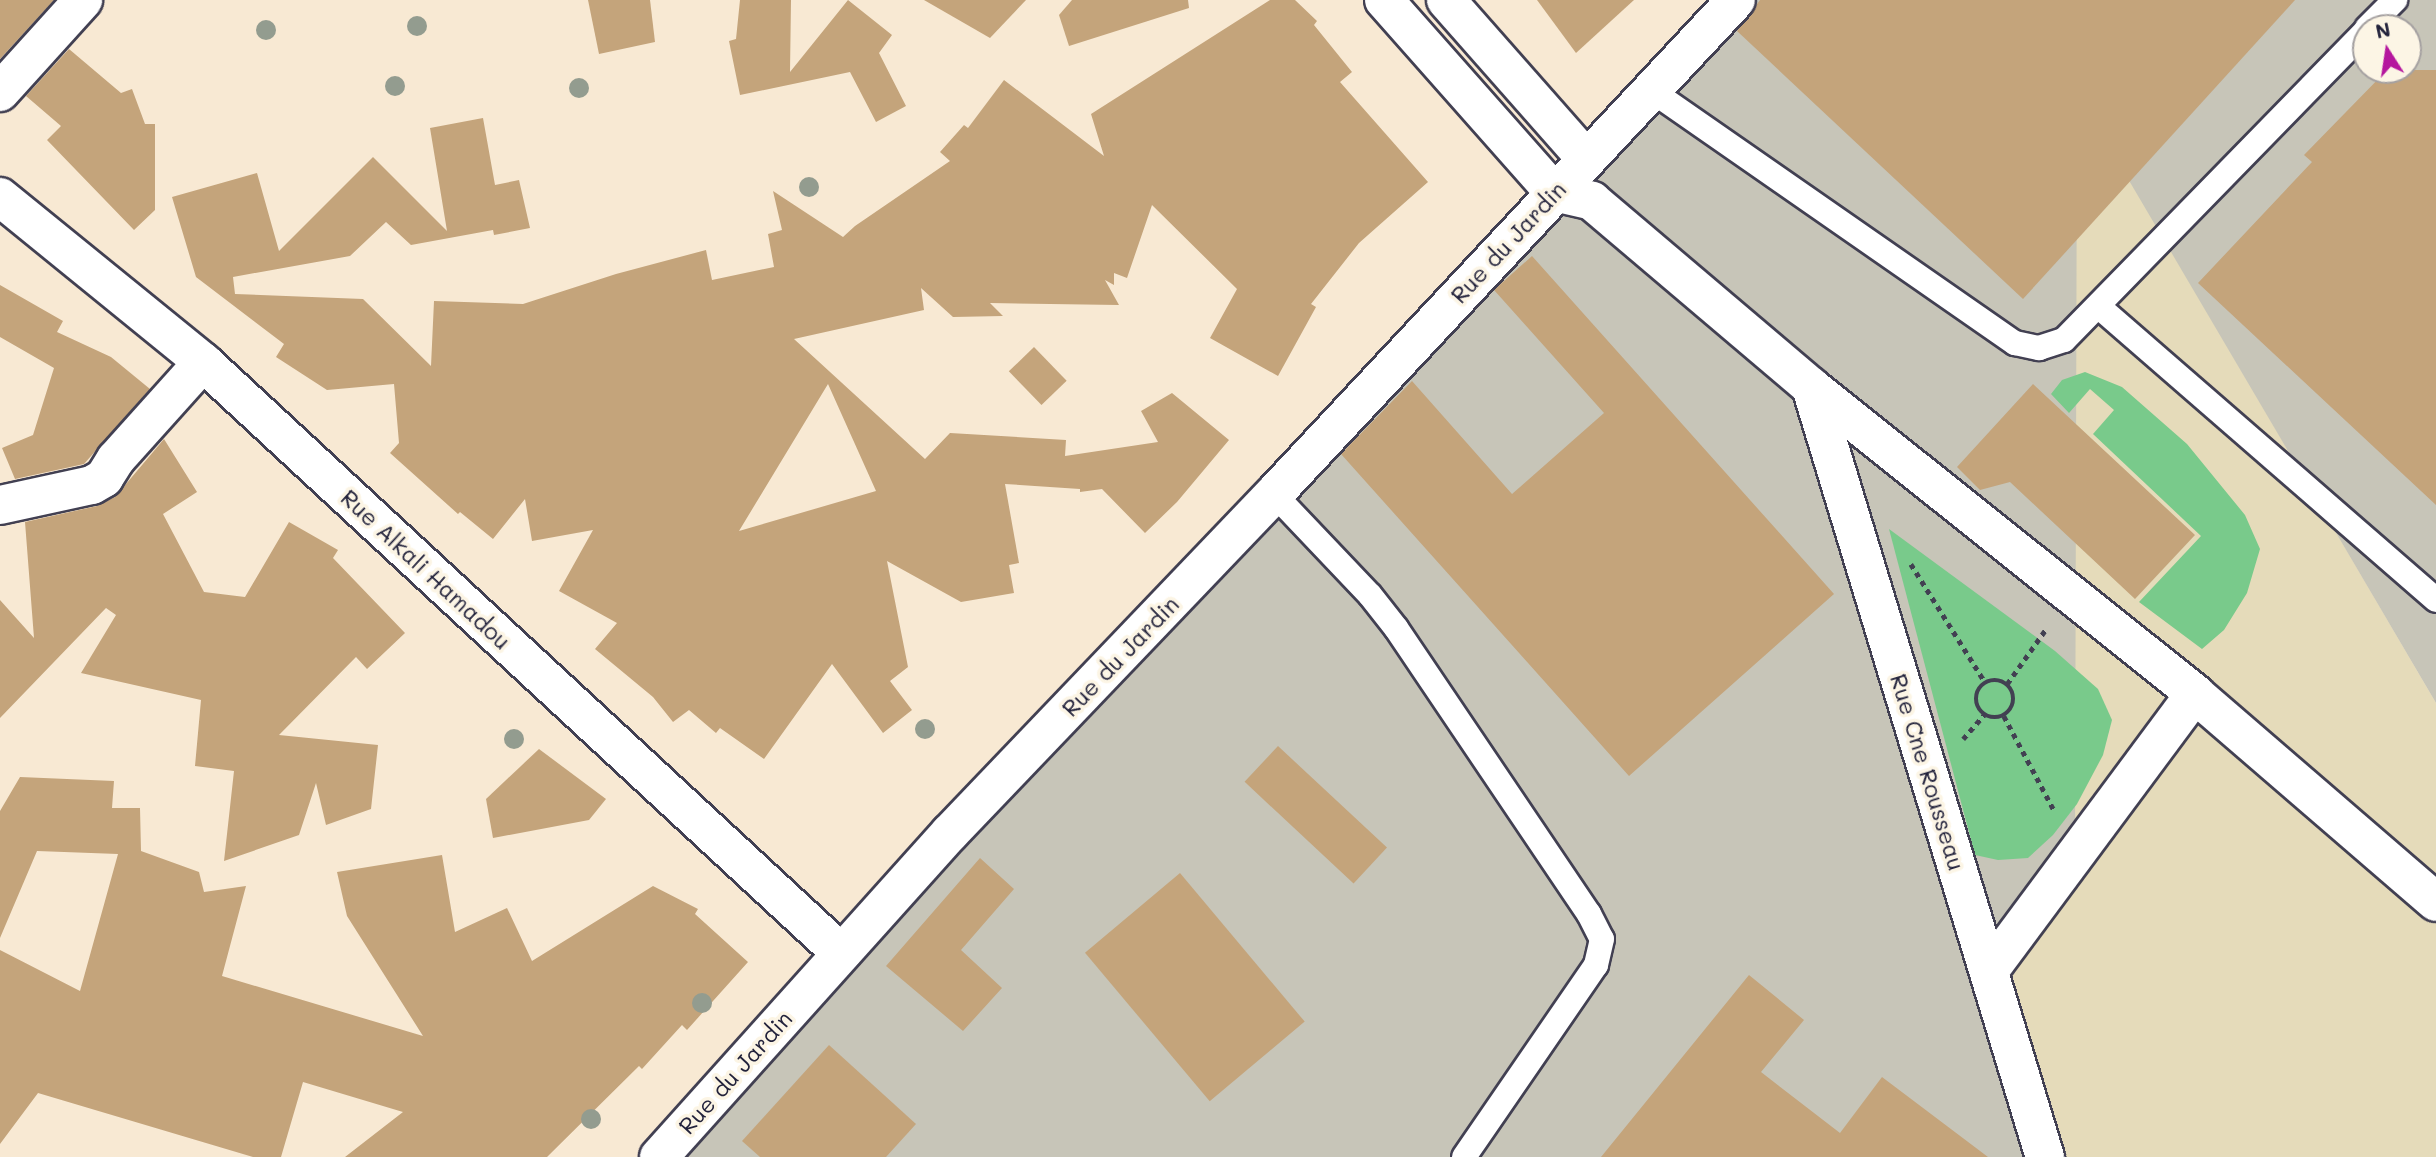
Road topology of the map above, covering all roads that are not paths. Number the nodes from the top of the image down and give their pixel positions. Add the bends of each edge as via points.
1 (83, 0) edge
2 (1384, 0) edge
3 (1446, 0) edge
4 (1736, 0) edge
5 (2395, 0) edge
6 (2381, 14) edge
7 (2352, 44) edge
8 (1653, 91) junction
9 (0, 92) edge
10 (1586, 159) junction
11 (1554, 192) junction
12 (0, 197) edge
13 (1592, 201) junction
14 (2098, 306) junction
15 (203, 362) junction
16 (1811, 387) junction
17 (1275, 494) junction
18 (0, 505) edge
19 (2436, 600) edge
20 (2195, 694) junction
21 (2436, 902) edge
22 (841, 953) junction
23 (1989, 971) junction
24 (659, 1157) edge
25 (1464, 1157) edge
26 (2045, 1157) edge

1 - 9 main road
2 - 11 main road
3 - 10 main road
4 - 8 main road, Rue du Jardin
5 - 6 lane
7 - 14 lane
8 - 10 main road, Rue du Jardin
8 - 14 lane via 2014,343 2039,348 2064,340
10 - 11 main road, Rue du Jardin
10 - 13 main road
11 - 13 main road
11 - 17 main road, Rue du Jardin
12 - 15 main road, Rue Alkali Hamadou
13 - 16 main road
14 - 19 lane
15 - 18 main road via 104,478 92,485
15 - 22 main road, Rue Alkali Hamadou
16 - 20 main road
16 - 23 main road, Rue Cne Rousseau
17 - 22 main road, Rue du Jardin
17 - 25 lane via 1396,628 1602,939 1596,965
20 - 21 main road
20 - 23 main road
22 - 24 main road, Rue du Jardin
23 - 26 main road, Rue Cne Rousseau

